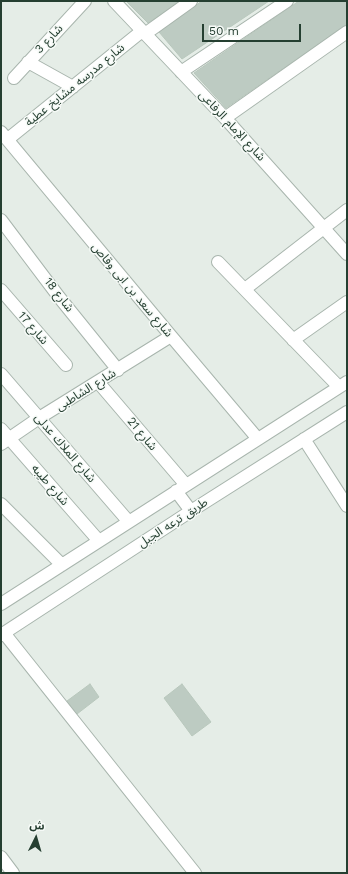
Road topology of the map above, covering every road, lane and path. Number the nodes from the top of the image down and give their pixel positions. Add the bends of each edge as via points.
1 (85, 1) edge
2 (114, 1) edge
3 (191, 1) edge
4 (287, 1) edge
5 (347, 32) edge
6 (144, 33) junction
7 (28, 62) junction
8 (181, 72) junction
9 (14, 78) dead end
10 (73, 87) junction
11 (224, 118) junction
12 (5, 135) edge
13 (347, 210) edge
14 (1, 220) edge
15 (324, 228) junction
16 (347, 254) edge
17 (218, 262) dead end
18 (1, 290) edge
19 (245, 290) junction
20 (347, 302) edge
21 (171, 336) junction
22 (293, 340) junction
23 (66, 365) dead end
24 (118, 370) junction
25 (1, 374) edge
26 (98, 382) junction
27 (343, 385) edge
28 (347, 412) edge
29 (39, 418) junction
30 (4, 437) edge
31 (258, 439) junction
32 (304, 439) junction
33 (181, 488) junction
34 (1, 504) edge
35 (347, 506) edge
36 (191, 511) junction
37 (130, 522) junction
38 (99, 541) junction
39 (62, 565) junction
40 (2, 601) edge
41 (3, 634) edge
42 (1, 857) edge
43 (13, 873) edge
44 (195, 873) edge

1 - 7 street, شارع 3
2 - 6 street, شارع الإمام الرفاعى
3 - 6 street, شارع مدرسه مشايخ عطية
4 - 8 street
5 - 11 street
6 - 8 street, شارع الإمام الرفاعى
6 - 10 street, شارع مدرسه مشايخ عطية
7 - 9 street, شارع 3
7 - 10 street
8 - 11 street, شارع الإمام الرفاعى
10 - 12 street, شارع مدرسه مشايخ عطية
11 - 15 street, شارع الإمام الرفاعى
12 - 21 street, شارع سعد بن ابى وقاص
13 - 15 street
14 - 24 street, شارع 18
15 - 16 street, شارع الإمام الرفاعى
15 - 19 street
17 - 19 street
18 - 23 street, شارع 17
19 - 22 street
20 - 22 street
21 - 24 street, شارع الشاطبى
21 - 31 street, شارع سعد بن ابى وقاص
22 - 27 street
24 - 26 street, شارع الشاطبى
25 - 29 street, شارع الملاك عدلى
26 - 29 street, شارع الشاطبى
26 - 33 street, شارع 21
27 - 31 street, طريق ترعه الجبل
28 - 32 street, طريق ترعه الجبل
29 - 30 street, شارع الشاطبى
29 - 37 street, شارع الملاك عدلى
30 - 38 street, شارع طيبه
31 - 33 street, طريق ترعه الجبل
32 - 35 street
32 - 36 street, طريق ترعه الجبل
33 - 36 street, شارع 21
33 - 37 street, طريق ترعه الجبل
34 - 39 street
36 - 41 street, طريق ترعه الجبل
37 - 38 street, طريق ترعه الجبل
38 - 39 street, طريق ترعه الجبل
39 - 40 street, طريق ترعه الجبل
41 - 44 street
42 - 43 street

